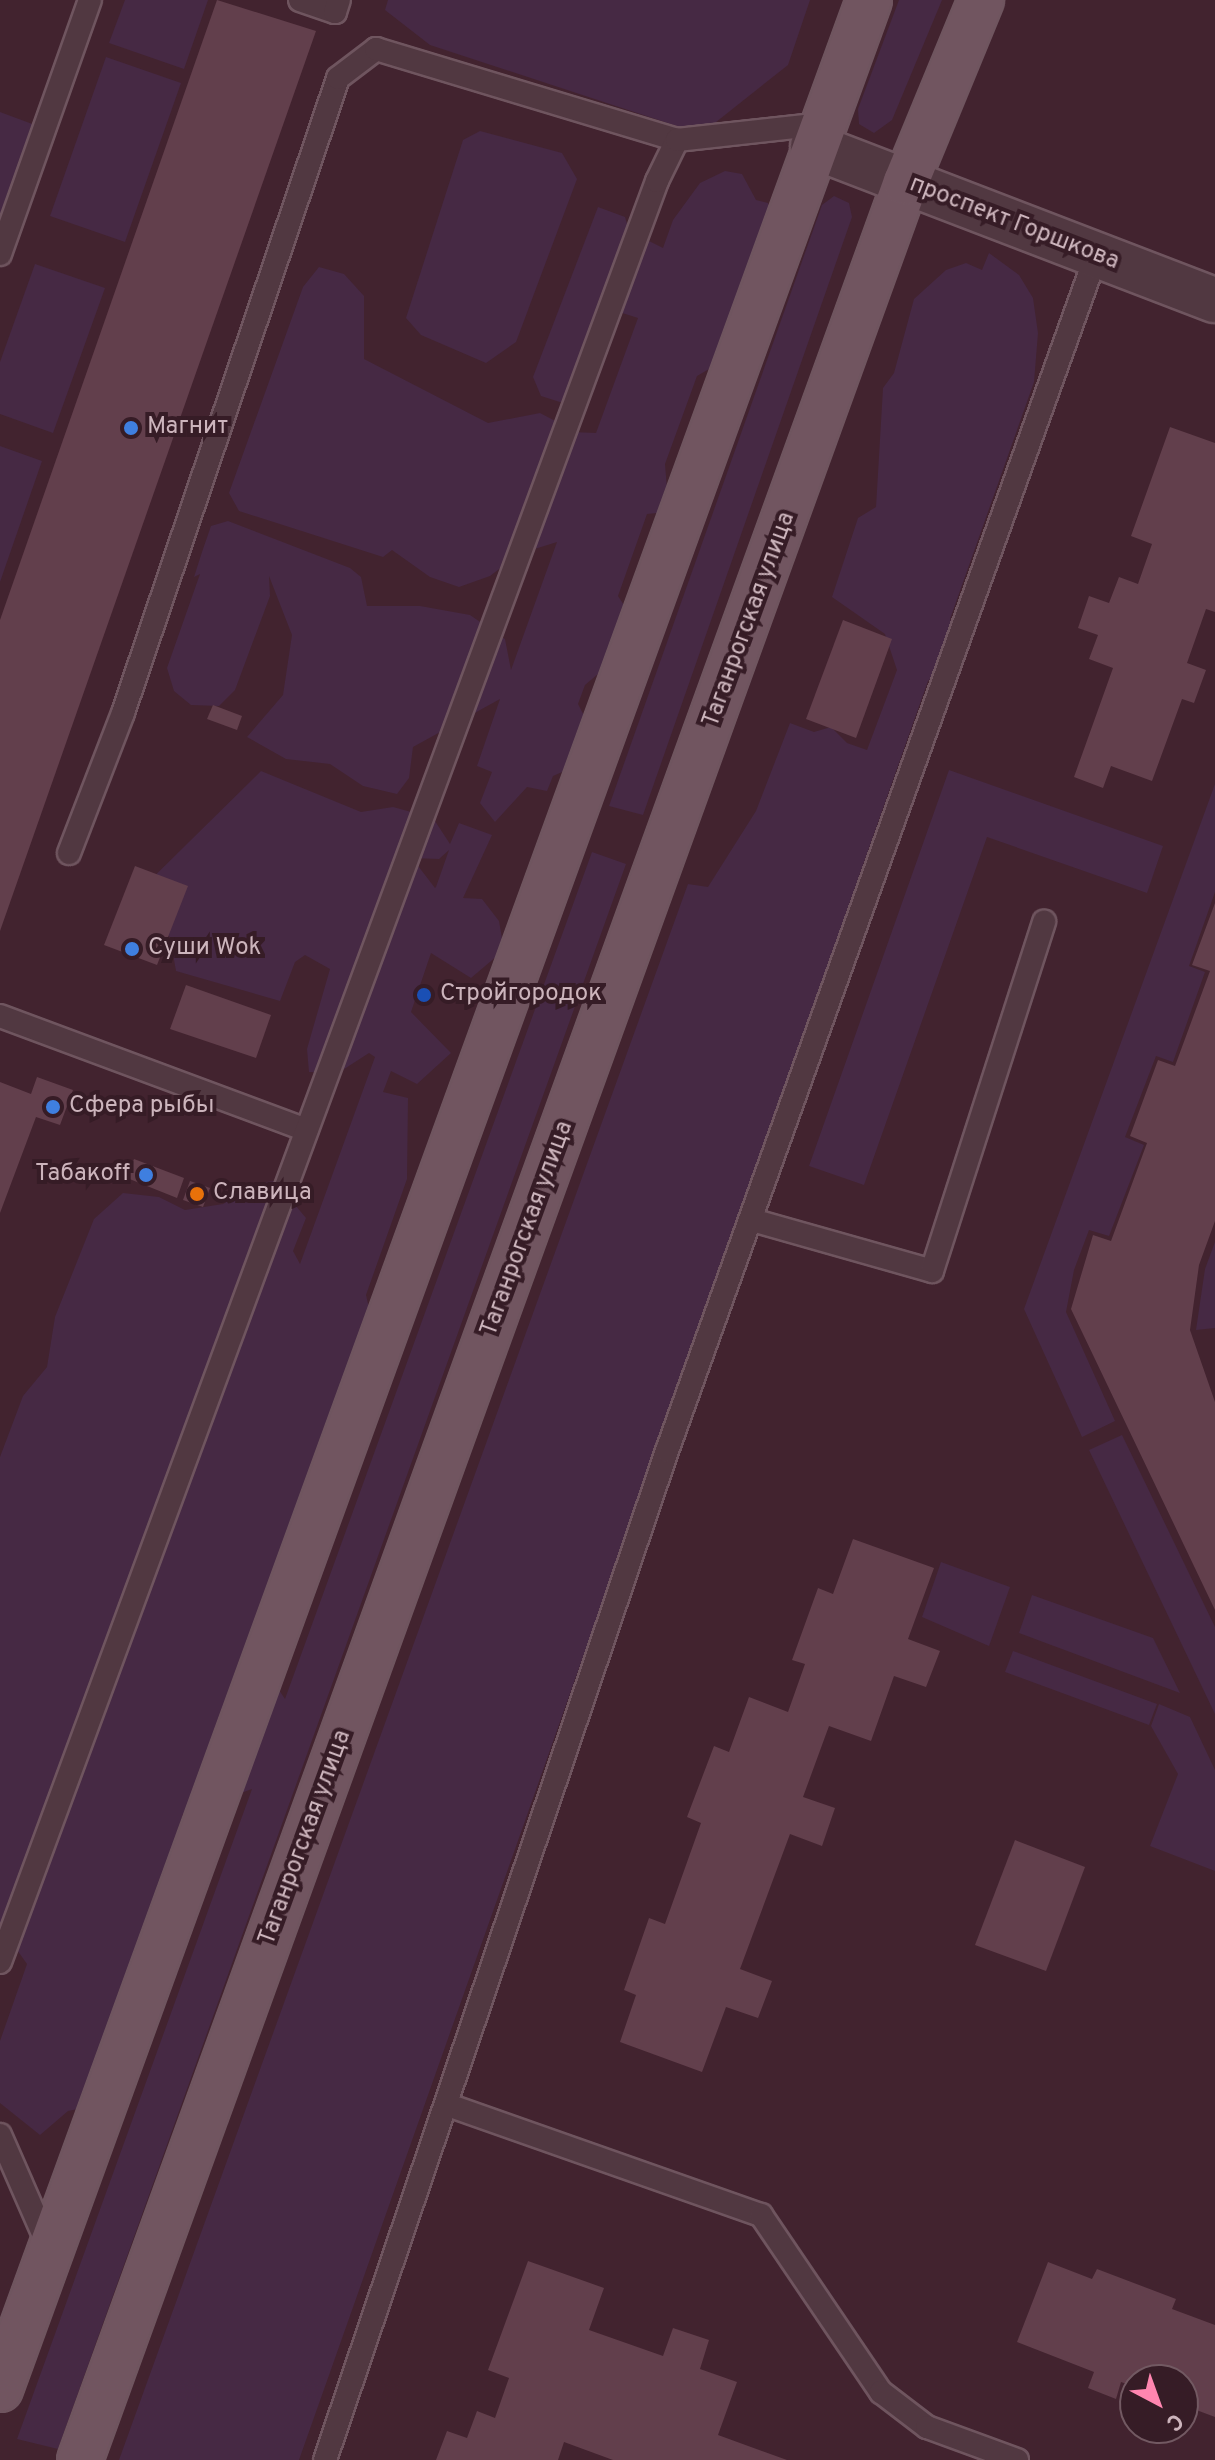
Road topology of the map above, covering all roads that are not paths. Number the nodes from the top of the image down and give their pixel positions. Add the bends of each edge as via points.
1 (90, 0) edge
2 (300, 0) edge
3 (339, 0) edge
4 (869, 0) edge
5 (981, 0) edge
6 (817, 135) junction
7 (677, 140) junction
8 (906, 182) junction
9 (0, 254) edge
10 (1096, 256) junction
11 (1215, 300) edge
12 (69, 853) dead end
13 (1044, 922) dead end
14 (0, 1016) edge
15 (307, 1130) junction
16 (752, 1220) junction
17 (0, 1962) edge
18 (448, 2105) junction
19 (0, 2135) edge
20 (50, 2251) junction
21 (0, 2389) edge
22 (80, 2460) edge
23 (325, 2460) edge
24 (1017, 2460) edge

1 - 9 lane
2 - 3 lane via 335,12
4 - 6 main road
5 - 8 main road, Таганрогская улица
6 - 7 lane
6 - 8 street, проспект Горшкова
6 - 20 main road
7 - 12 lane via 376,49 338,78 123,713
7 - 15 lane via 651,196
8 - 10 street, проспект Горшкова
8 - 22 main road, Таганрогская улица
10 - 11 street, проспект Горшкова
10 - 16 lane
13 - 16 lane via 932,1271
14 - 15 lane
15 - 17 lane
16 - 18 lane via 667,1451
18 - 23 lane
18 - 24 lane via 761,2215 881,2392 927,2427
19 - 20 lane via 28,2188
20 - 21 main road

